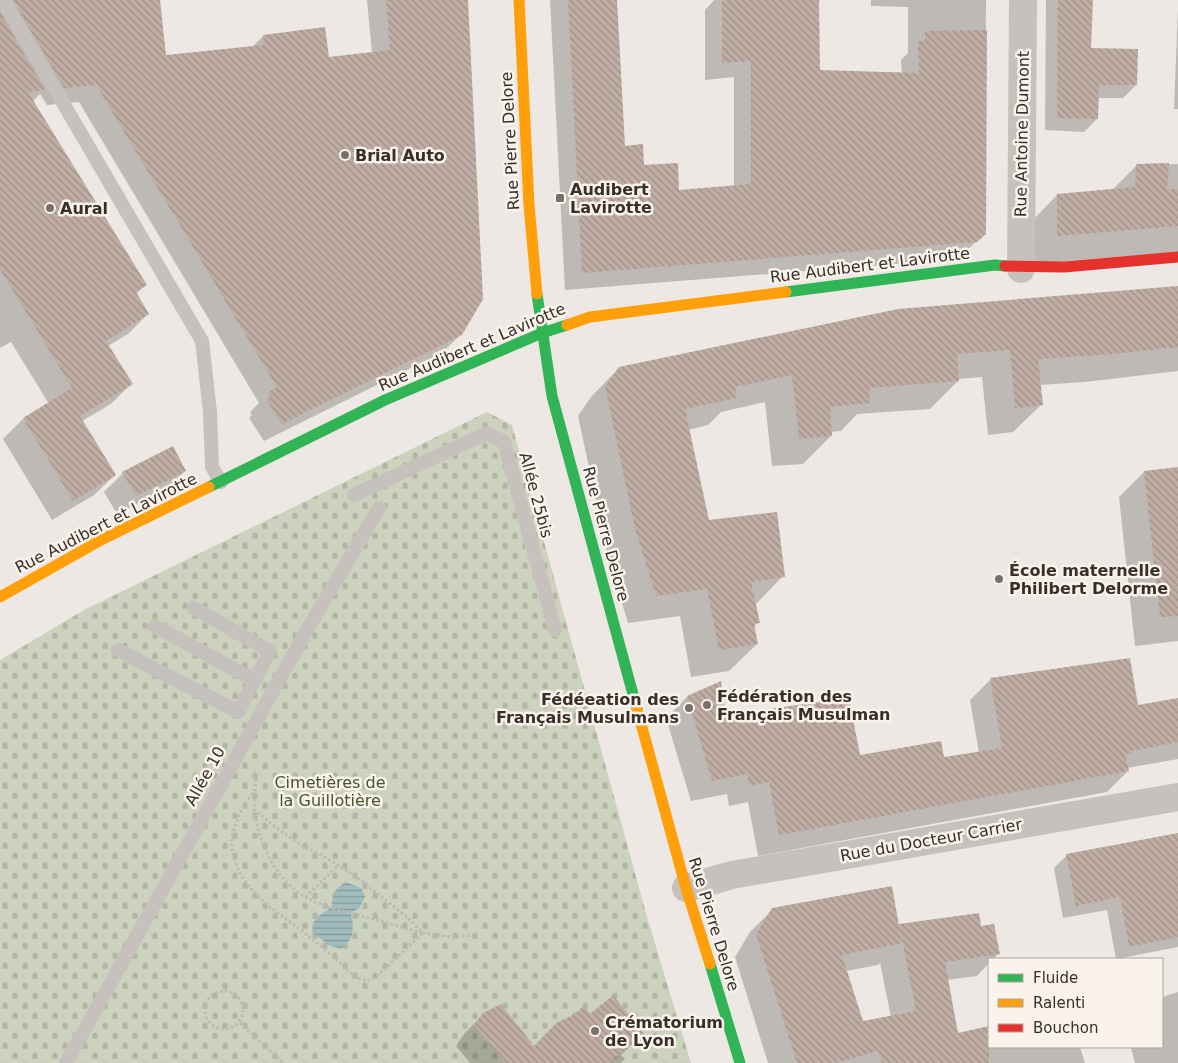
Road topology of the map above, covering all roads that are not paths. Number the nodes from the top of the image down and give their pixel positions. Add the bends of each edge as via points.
1 (3, 0) edge
2 (519, 0) edge
3 (1023, 0) edge
4 (1178, 257) edge
5 (1021, 269) junction
6 (542, 333) junction
7 (221, 482) junction
8 (354, 495) dead end
9 (379, 508) dead end
10 (0, 597) edge
11 (194, 608) dead end
12 (155, 626) dead end
13 (555, 630) dead end
14 (118, 650) dead end
15 (254, 680) junction
16 (247, 694) junction
17 (265, 704) junction
18 (1178, 798) edge
19 (686, 888) junction
20 (66, 1063) edge
21 (740, 1063) edge

1 - 7 lane via 202,341 212,467
2 - 6 street, Rue Pierre Delore via 529,205
3 - 5 street, Rue Antoine Dumont
4 - 5 street, Rue Audibert et Lavirotte
5 - 6 street, Rue Audibert et Lavirotte via 995,265 590,316
6 - 7 street, Rue Audibert et Lavirotte via 385,400
6 - 19 street, Rue Pierre Delore via 552,396
7 - 10 street, Rue Audibert et Lavirotte via 101,540
8 - 13 lane, Allée 25bis via 487,433 504,442
9 - 17 lane, Allée 10
11 - 15 lane via 270,651
12 - 15 lane
14 - 16 lane via 238,712
15 - 16 lane
16 - 17 lane
17 - 20 lane, Allée 10
18 - 19 street, Rue du Docteur Carrier via 732,875
19 - 21 street, Rue Pierre Delore

